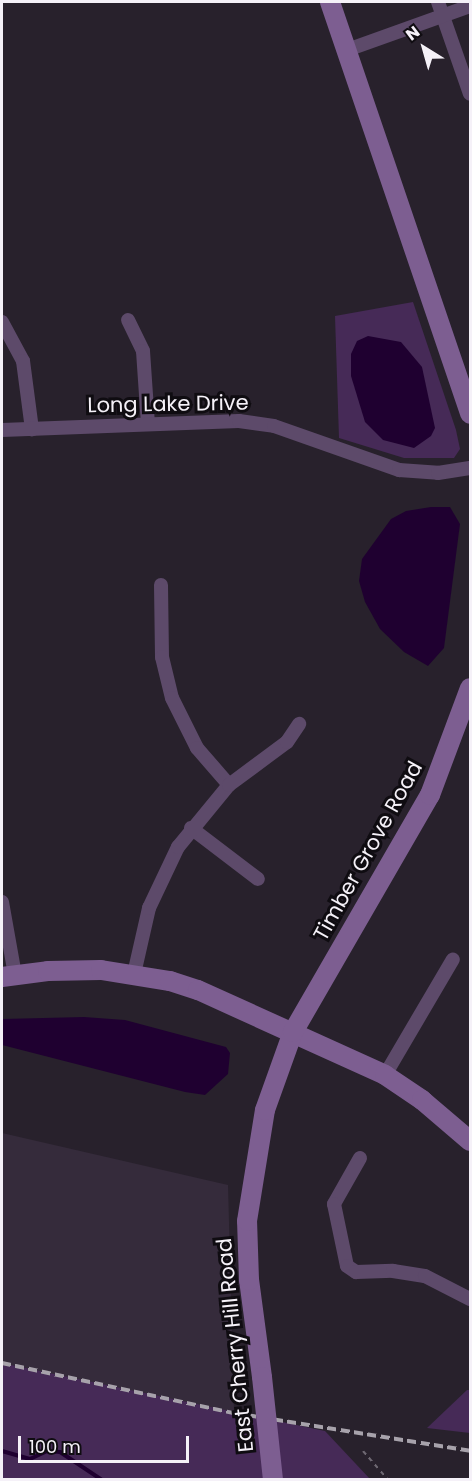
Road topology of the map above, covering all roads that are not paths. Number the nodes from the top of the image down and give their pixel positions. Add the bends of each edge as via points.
1 (330, 2) edge
2 (438, 2) edge
3 (471, 6) edge
4 (443, 16) junction
5 (347, 50) junction
6 (471, 94) edge
7 (128, 321) dead end
8 (2, 322) edge
9 (471, 414) edge
10 (148, 424) junction
11 (32, 429) junction
12 (2, 430) edge
13 (471, 468) edge
14 (161, 585) dead end
15 (471, 688) edge
16 (299, 724) dead end
17 (229, 785) junction
18 (191, 828) junction
19 (258, 879) dead end
20 (2, 902) edge
21 (453, 959) dead end
22 (134, 974) junction
23 (8, 976) edge
24 (293, 1032) junction
25 (385, 1075) junction
26 (471, 1141) edge
27 (360, 1158) dead end
28 (471, 1299) edge
29 (273, 1479) edge

1 - 5 main road
2 - 4 street
3 - 4 street
4 - 5 street
4 - 6 street
5 - 9 main road
7 - 10 street via 142,351
8 - 11 street via 23,362
10 - 11 street, Long Lake Drive
10 - 13 street, Long Lake Drive via 261,423 399,470 438,473
11 - 12 street, Long Lake Drive
14 - 17 street via 162,657 172,698 197,748
15 - 24 main road, Timber Grove Road via 430,795
16 - 17 street via 287,741
17 - 18 street
18 - 19 street
18 - 22 street via 168,865 149,908
20 - 23 street
21 - 25 street
22 - 23 main road via 70,969
22 - 24 main road via 198,990
24 - 25 main road
24 - 29 main road, East Cherry Hill Road, bridge via 265,1110 247,1221 249,1280
25 - 26 main road
27 - 28 street via 334,1203 347,1266 356,1272 393,1271 424,1276

